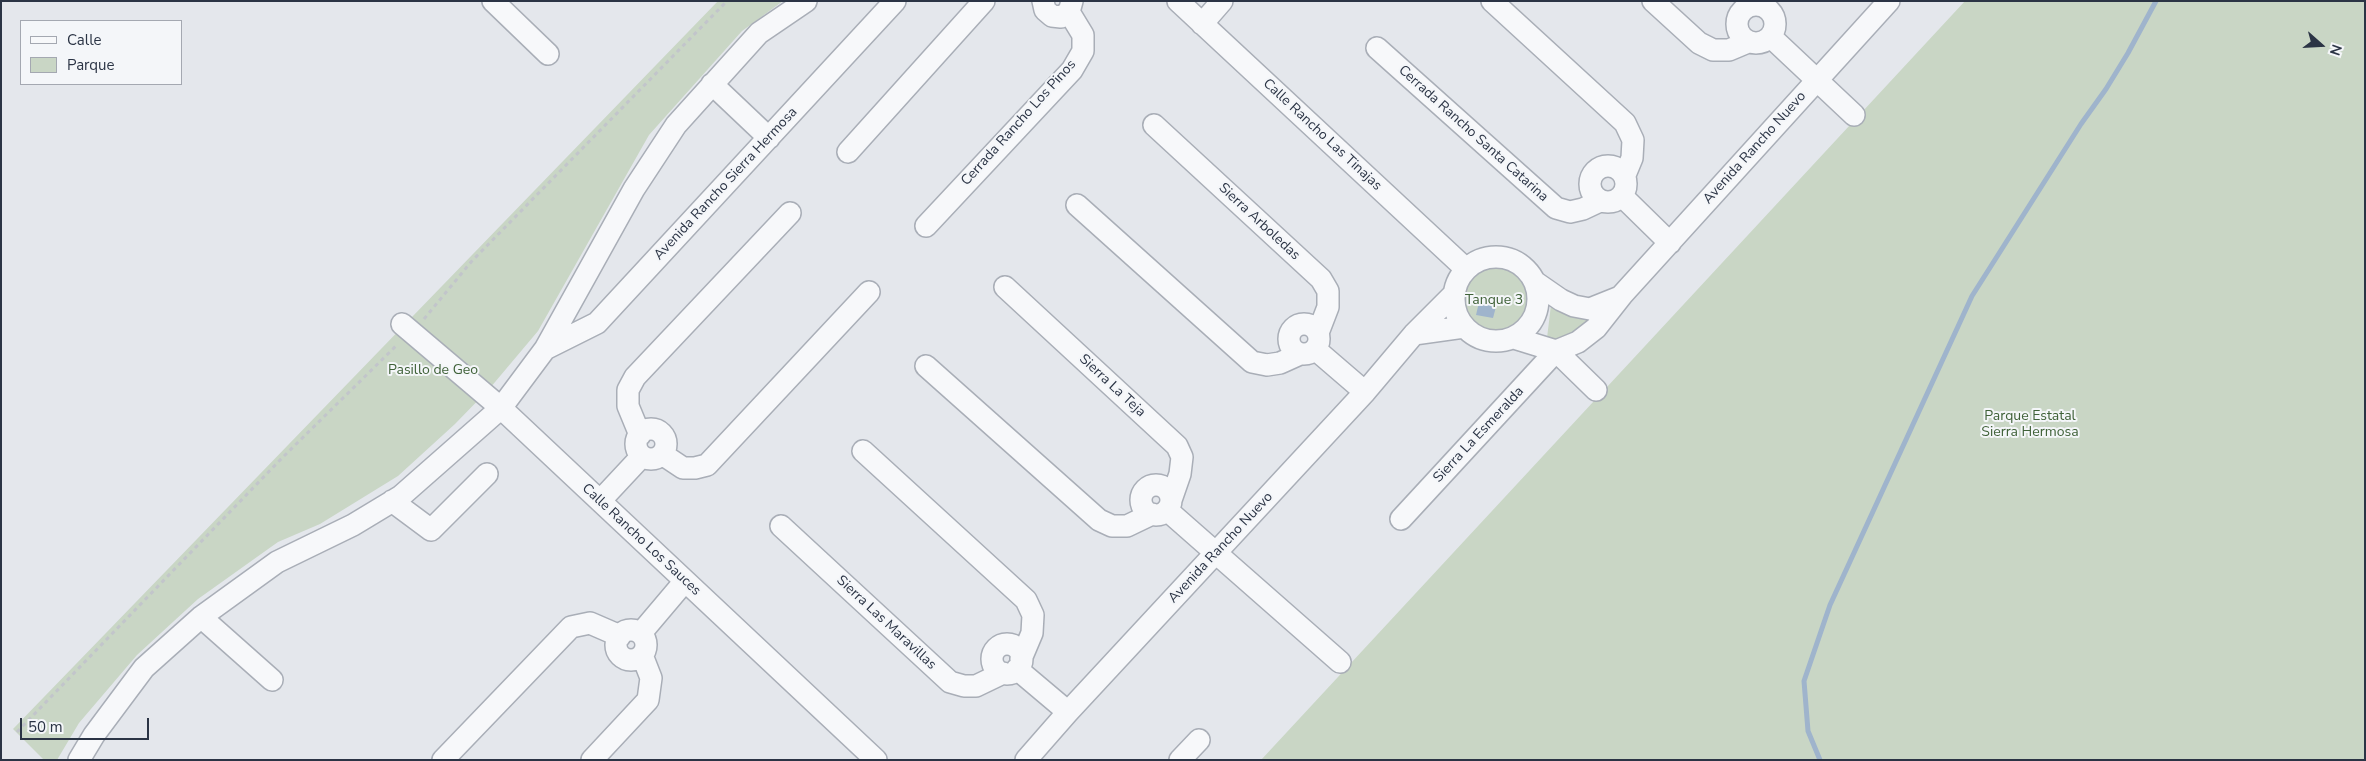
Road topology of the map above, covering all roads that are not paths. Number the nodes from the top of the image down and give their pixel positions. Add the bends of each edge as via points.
1 (493, 1) edge
2 (806, 1) edge
3 (895, 1) edge
4 (984, 1) edge
5 (1043, 1) edge
6 (1178, 1) edge
7 (1222, 1) edge
8 (1492, 1) edge
9 (1653, 1) edge
10 (1889, 1) edge
11 (1070, 7) edge
12 (1775, 8) edge
13 (1202, 24) junction
14 (1771, 37) junction
15 (1748, 42) junction
16 (1377, 48) dead end
17 (548, 54) dead end
18 (1816, 80) junction
19 (712, 84) junction
20 (1854, 115) dead end
21 (1154, 125) dead end
22 (769, 138) junction
23 (848, 152) dead end
24 (1624, 175) junction
25 (1622, 196) junction
26 (1600, 201) junction
27 (1077, 206) dead end
28 (790, 213) dead end
29 (926, 226) dead end
30 (1670, 243) junction
31 (1466, 269) junction
32 (1535, 282) junction
33 (1005, 287) dead end
34 (869, 292) dead end
35 (1454, 294) junction
36 (1622, 295) junction
37 (406, 327) road end
38 (1464, 327) junction
39 (1414, 334) junction
40 (1514, 338) junction
41 (1311, 345) junction
42 (544, 349) junction
43 (1556, 351) junction
44 (926, 366) dead end
45 (1596, 390) dead end
46 (1365, 392) junction
47 (501, 408) junction
48 (863, 451) dead end
49 (652, 455) junction
50 (487, 474) dead end
51 (392, 501) junction
52 (600, 501) junction
53 (1163, 508) junction
54 (1401, 519) dead end
55 (782, 526) dead end
56 (1217, 552) junction
57 (685, 581) junction
58 (201, 617) junction
59 (641, 633) junction
60 (620, 636) junction
61 (642, 655) junction
62 (1340, 662) dead end
63 (1014, 667) junction
64 (272, 680) dead end
65 (1068, 712) junction
66 (1199, 740) dead end
67 (79, 760) edge
68 (443, 760) edge
69 (592, 760) edge
70 (876, 760) edge
71 (1026, 760) edge
72 (1180, 760) edge

1 - 17 street
2 - 19 street, Avenida Rancho Sierra Hermosa via 759,33
3 - 22 street, Avenida Rancho Sierra Hermosa
4 - 23 street
5 - 11 street via 1045,10 1052,16 1061,17
6 - 13 street, Calle Rancho Las Tinajas
7 - 13 street
8 - 24 street via 1625,123 1633,140 1632,158
9 - 15 street via 1699,44 1713,50 1729,50
10 - 18 street, Avenida Rancho Nuevo
11 - 29 street, Cerrada Rancho Los Pinos via 1083,35 1083,51 1072,70
12 - 14 street
12 - 15 street via 1750,6 1743,11 1738,19 1738,28
13 - 31 street, Calle Rancho Las Tinajas
14 - 15 street via 1756,44
14 - 18 street
16 - 26 street, Cerrada Rancho Santa Catarina via 1556,208 1570,212
18 - 20 street
18 - 30 street, Avenida Rancho Nuevo
19 - 22 street
19 - 42 street, Avenida Rancho Sierra Hermosa via 676,125 634,189
21 - 41 street, Sierra Arboledas via 1321,279 1328,291 1328,307
22 - 42 street, Avenida Rancho Sierra Hermosa via 597,323
24 - 25 street via 1627,186
24 - 26 street via 1618,168 1608,165 1592,175 1589,185
25 - 26 street via 1612,202
25 - 30 street
27 - 41 street via 1252,362 1280,363
28 - 49 street via 635,377 628,390 628,406 640,435 651,429 660,432 666,444
30 - 36 street, Avenida Rancho Nuevo
31 - 32 street via 1480,260 1496,257 1512,260
31 - 35 street
32 - 36 street via 1561,300 1590,309
32 - 40 street via 1536,314 1527,328
33 - 53 street, Sierra La Teja via 1177,446 1182,457 1180,474
34 - 49 street via 706,465 683,468
35 - 38 street via 1455,311
35 - 39 street, Avenida Rancho Nuevo
36 - 43 street, Avenida Rancho Nuevo via 1596,328 1578,342
37 - 47 street, Calle Rancho Los Sauces
38 - 39 street
38 - 40 street via 1478,338 1496,342
39 - 46 street, Avenida Rancho Nuevo
40 - 43 street
41 - 46 street
42 - 47 street, Avenida Rancho Sierra Hermosa
43 - 45 street
43 - 54 street, Sierra La Esmeralda
44 - 53 street via 1099,520 1112,526 1127,526
46 - 56 street, Avenida Rancho Nuevo
47 - 51 street, Avenida Rancho Sierra Hermosa
47 - 52 street, Calle Rancho Los Sauces
48 - 63 street via 1026,600 1033,615 1032,633
49 - 52 street
50 - 51 street via 431,530
51 - 58 street, Avenida Rancho Sierra Hermosa via 353,525 277,562
52 - 57 street, Calle Rancho Los Sauces
53 - 56 street
55 - 63 street, Sierra Las Maravillas via 950,682 976,686
56 - 62 street
56 - 65 street, Avenida Rancho Nuevo
57 - 59 street
57 - 70 street, Calle Rancho Los Sauces
58 - 64 street
58 - 67 street, Avenida Rancho Sierra Hermosa via 144,668
59 - 60 street via 626,631
59 - 61 street via 646,648
60 - 61 street via 616,644 618,653 634,660
60 - 68 street via 590,623 571,627
61 - 69 street via 651,678 648,700
63 - 65 street
65 - 71 street, Avenida Rancho Nuevo
66 - 72 street

